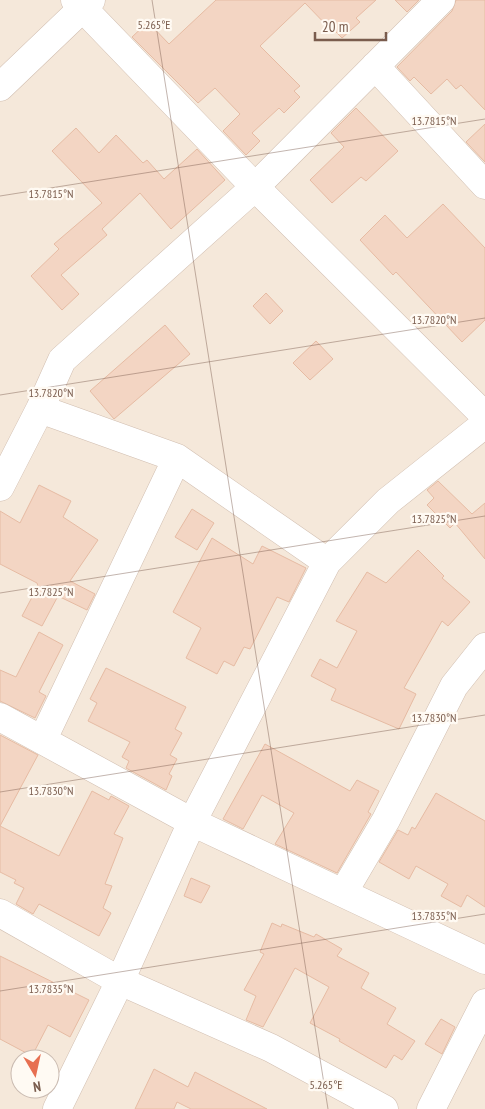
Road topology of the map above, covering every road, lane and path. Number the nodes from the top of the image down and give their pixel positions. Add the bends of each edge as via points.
1 (441, 0) edge
2 (83, 3) edge
3 (375, 66) junction
4 (0, 87) edge
5 (485, 185) edge
6 (255, 187) junction
7 (40, 409) junction
8 (485, 416) edge
9 (485, 424) edge
10 (177, 458) junction
11 (0, 486) edge
12 (327, 562) junction
13 (485, 647) edge
14 (0, 717) edge
15 (43, 739) junction
16 (192, 822) junction
17 (343, 893) junction
18 (0, 913) edge
19 (485, 960) edge
20 (120, 981) junction
21 (485, 1003) edge
22 (57, 1109) edge
23 (384, 1109) edge
24 (431, 1109) edge

1 - 3 street
2 - 4 street
2 - 6 street
3 - 5 street
3 - 6 street
6 - 7 street via 62,360
6 - 8 street
7 - 10 street
7 - 11 street
9 - 12 street via 388,501
10 - 12 street
10 - 15 street
12 - 16 street
13 - 17 street via 454,686 386,820
14 - 15 street
15 - 16 street
16 - 17 street
16 - 20 street
17 - 19 street
18 - 20 street
20 - 22 street
20 - 23 street via 271,1048
21 - 24 street

